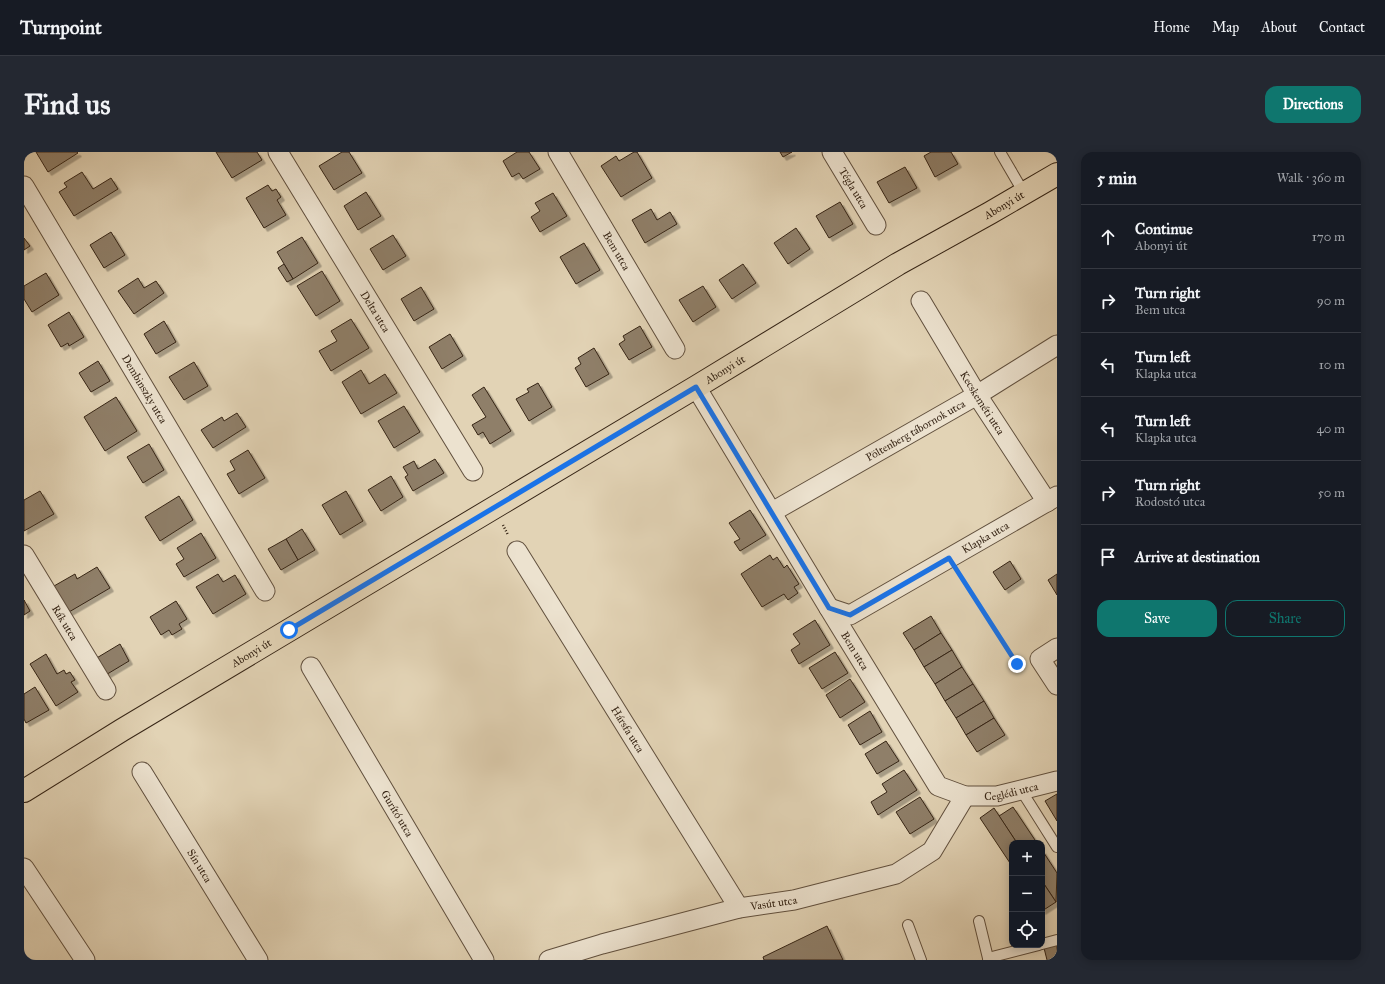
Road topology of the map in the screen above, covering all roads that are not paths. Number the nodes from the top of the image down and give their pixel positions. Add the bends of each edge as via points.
1 (278, 152) edge
2 (558, 152) edge
3 (832, 152) edge
4 (1000, 152) edge
5 (1057, 174) edge
6 (24, 186) edge
7 (1024, 193) junction
8 (876, 225) dead end
9 (921, 301) dead end
10 (1057, 345) edge
11 (675, 350) dead end
12 (696, 387) junction
13 (977, 394) junction
14 (473, 470) dead end
15 (1052, 499) edge
16 (772, 512) junction
17 (517, 551) dead end
18 (24, 555) edge
19 (265, 591) dead end
20 (829, 608) junction
21 (1057, 648) edge
22 (311, 667) dead end
23 (1057, 685) edge
24 (106, 690) dead end
25 (142, 772) dead end
26 (1057, 781) edge
27 (1022, 790) junction
28 (24, 791) edge
29 (965, 796) junction
30 (1057, 847) edge
31 (24, 868) edge
32 (739, 908) junction
33 (979, 920) dead end
34 (908, 925) dead end
35 (1057, 940) edge
36 (1045, 944) edge
37 (1030, 948) edge
38 (988, 959) edge
39 (85, 960) edge
40 (258, 960) edge
41 (484, 960) edge
42 (549, 960) edge
43 (921, 960) edge

1 - 14 street, Delta utca
2 - 11 street, Bem utca
3 - 8 street, Tégla utca
4 - 7 lane
5 - 7 main road, Abonyi út
6 - 19 street, Dembinszky utca
7 - 12 main road, Abonyi út via 898,264
9 - 13 street, Kecskeméti utca
10 - 13 street, Pöltenberg tábornok utca
12 - 16 street, Bem utca
12 - 28 main road, Abonyi út
13 - 15 street, Kecskeméti utca
13 - 16 street, Pöltenberg tábornok utca
15 - 20 street, Klapka utca via 850,615
16 - 20 street, Bem utca
17 - 32 street, Hársfa utca
18 - 24 street, Rák utca
20 - 29 street, Bem utca via 938,786
21 - 23 street via 1040,659
22 - 41 street, Gurító utca
25 - 40 street, Sín utca
26 - 27 street, Ceglédi utca
27 - 29 street, Ceglédi utca via 997,796
27 - 30 lane
29 - 32 street, Vasút utca via 932,851 896,874 794,900
31 - 39 street
32 - 42 street, Vasút utca
33 - 38 lane
34 - 43 lane
35 - 36 lane
37 - 38 lane

